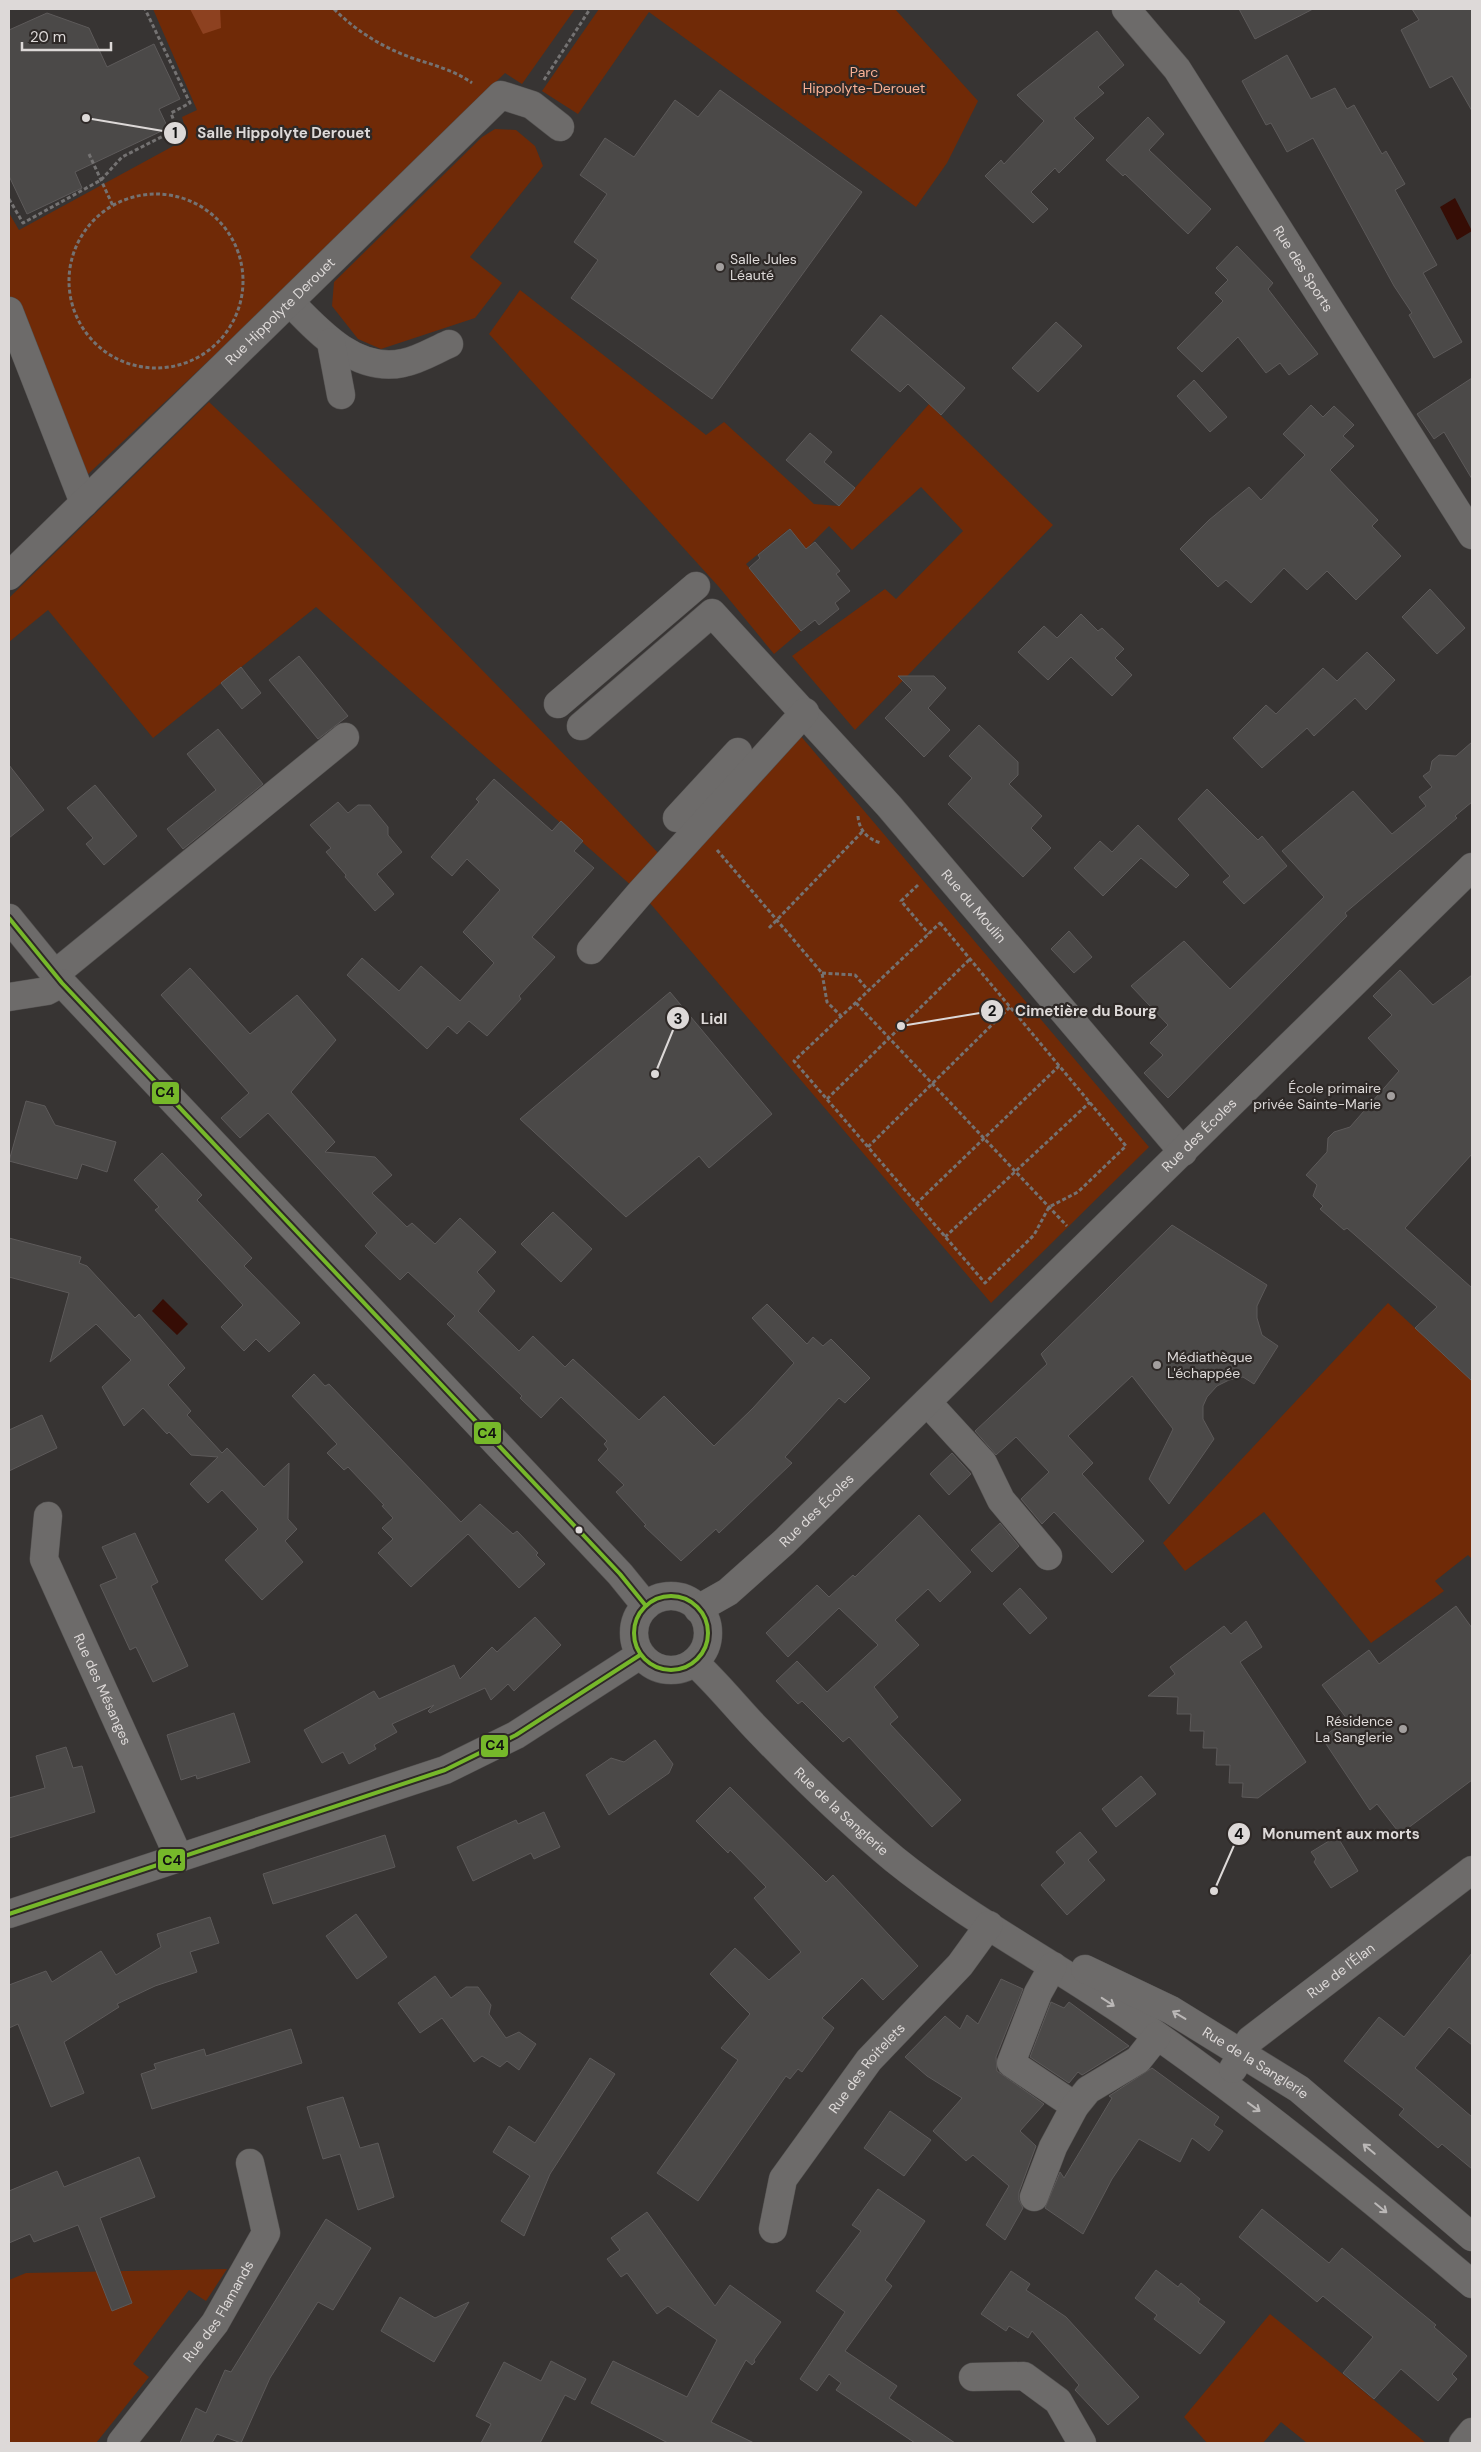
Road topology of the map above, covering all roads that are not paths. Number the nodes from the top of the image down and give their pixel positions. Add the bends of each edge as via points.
1 (1126, 9) edge
2 (560, 127) dead end
3 (290, 302) junction
4 (9, 311) edge
5 (331, 342) junction
6 (449, 344) dead end
7 (341, 394) dead end
8 (84, 503) junction
9 (1472, 535) edge
10 (9, 576) edge
11 (696, 586) dead end
12 (558, 704) dead end
13 (805, 712) junction
14 (581, 726) dead end
15 (345, 737) dead end
16 (738, 752) dead end
17 (677, 818) dead end
18 (1472, 866) edge
19 (9, 918) edge
20 (592, 950) dead end
21 (58, 979) junction
22 (9, 997) edge
23 (1183, 1152) junction
24 (927, 1402) junction
25 (48, 1516) dead end
26 (1048, 1556) dead end
27 (646, 1606) junction
28 (698, 1609) junction
29 (640, 1655) junction
30 (694, 1662) junction
31 (179, 1858) junction
32 (1472, 1870) edge
33 (9, 1914) edge
34 (999, 1931) junction
35 (1053, 1966) junction
36 (1157, 2036) junction
37 (1242, 2053) junction
38 (1224, 2085) junction
39 (1075, 2106) junction
40 (250, 2163) dead end
41 (1034, 2197) dead end
42 (772, 2229) dead end
43 (1472, 2237) edge
44 (1472, 2284) edge
45 (973, 2377) dead end
46 (1472, 2432) edge
47 (121, 2443) edge
48 (1082, 2443) edge
49 (1463, 2443) edge

1 - 9 street, Rue des Sports via 1177,70
2 - 3 street, Rue Hippolyte Derouet via 527,103 501,95
3 - 5 street
3 - 8 street, Rue Hippolyte Derouet
4 - 8 street
5 - 6 street via 373,364 403,363
5 - 7 street
8 - 10 street, Rue Hippolyte Derouet
11 - 12 street
13 - 14 street, Rue du Moulin via 712,613
13 - 20 street
13 - 23 street, Rue du Moulin
15 - 21 street
16 - 17 street
18 - 23 street, Rue des Écoles
19 - 21 street
21 - 22 street via 47,991
21 - 27 street via 620,1574
23 - 24 street, Rue des Écoles
24 - 26 street via 983,1463 1001,1500
24 - 28 street, Rue des Écoles via 756,1568 728,1592
25 - 31 street, Rue des Mésanges via 44,1559
27 - 28 street via 667,1597 679,1598
27 - 29 street via 634,1629
28 - 30 street via 707,1630 702,1653
29 - 30 street via 652,1665 666,1670 681,1669
29 - 31 street via 516,1736 445,1770
30 - 34 street, Rue de la Sanglerie via 720,1685 812,1787 895,1860
31 - 33 street
32 - 37 street, Rue de l'Élan via 1271,2023 1250,2040
34 - 35 street, Rue de la Sanglerie
37 -> 34 street, Rue de la Sanglerie via 1171,2010 1056,1954
34 - 42 street, Rue des Roitelets via 960,1966 869,2060 783,2179
35 -> 36 street, Rue de la Sanglerie
35 - 39 street via 1038,1993 1011,2064
36 - 38 street, Rue de la Sanglerie
36 - 39 street via 1138,2060 1088,2090
37 - 38 street, Rue de l'Élan
43 -> 37 street, Rue de la Sanglerie via 1299,2089
38 -> 44 street, Rue de la Sanglerie via 1317,2156
39 - 41 street via 1053,2147
40 - 47 street, Rue des Flamands via 266,2233 215,2324
45 - 48 street via 1024,2376 1058,2401
46 - 49 street

